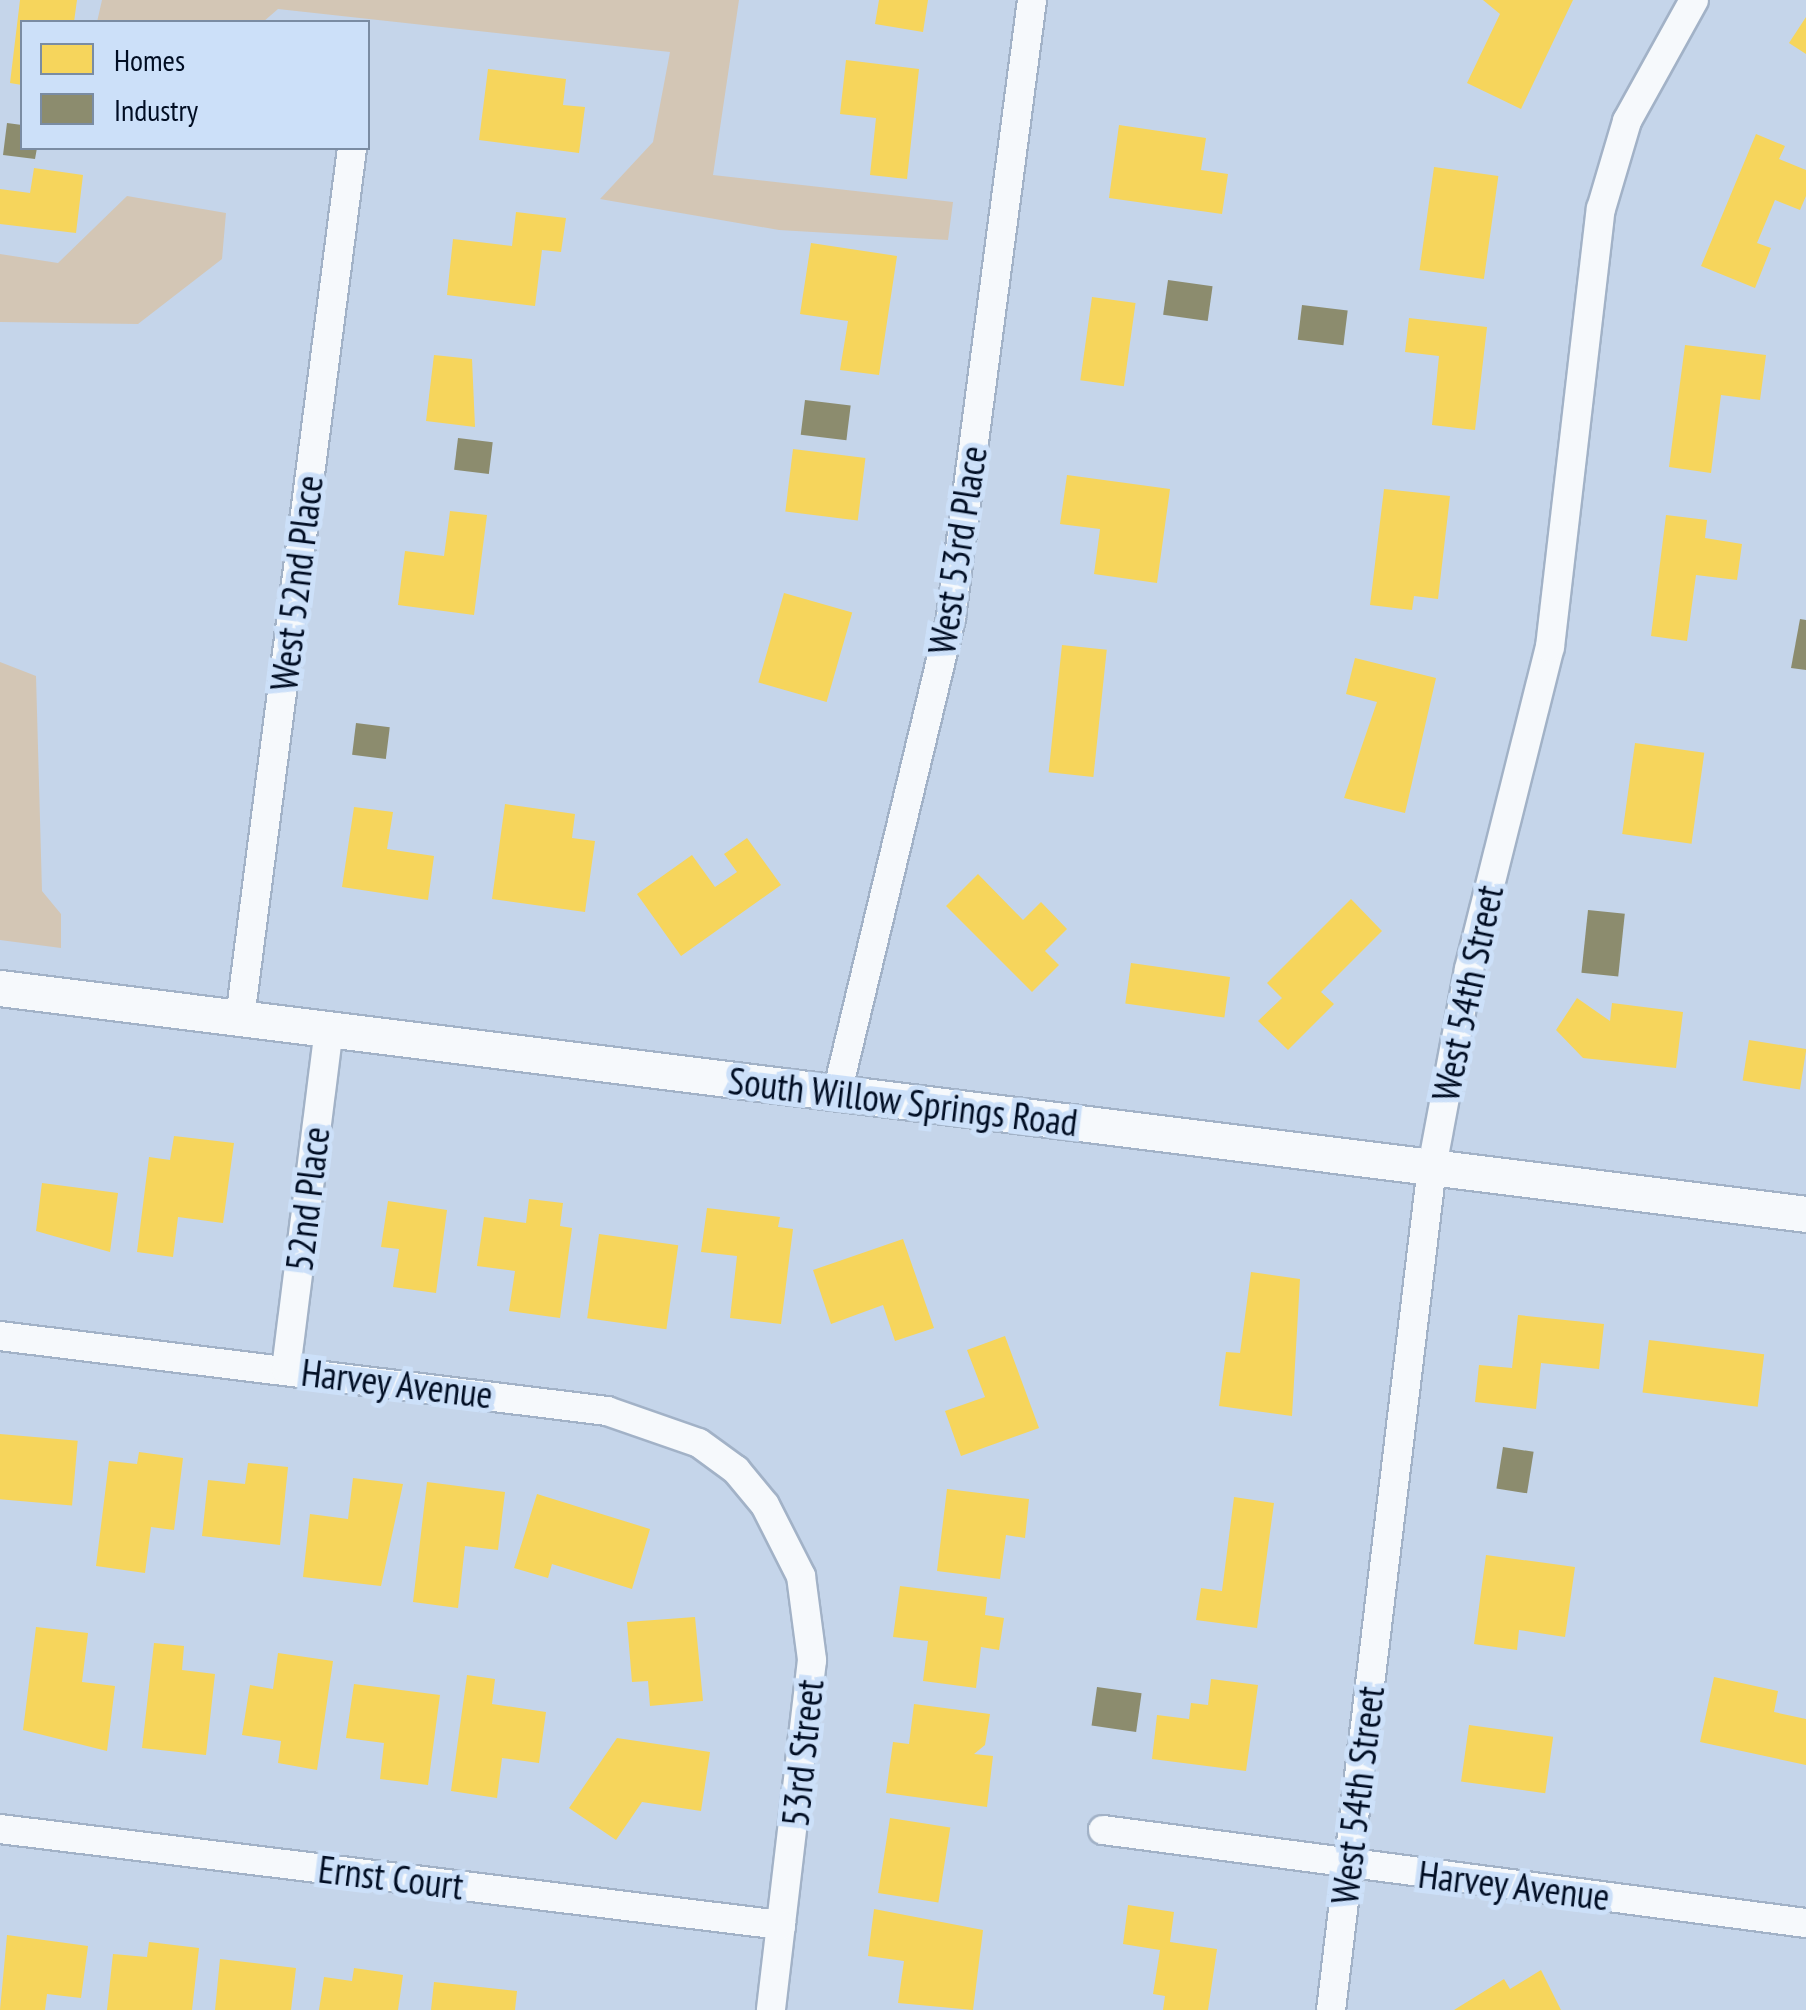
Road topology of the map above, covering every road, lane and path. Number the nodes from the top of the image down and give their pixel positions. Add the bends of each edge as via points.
1 (1032, 0) edge
2 (1694, 0) edge
3 (352, 150) edge
4 (0, 988) edge
5 (240, 1018) junction
6 (329, 1029) junction
7 (838, 1093) junction
8 (1432, 1168) junction
9 (1806, 1214) edge
10 (0, 1336) edge
11 (286, 1370) junction
12 (765, 1504) joint
13 (0, 1829) edge
14 (1103, 1830) dead end
15 (1349, 1865) junction
16 (1806, 1923) edge
17 (781, 1925) junction
18 (771, 2010) edge
19 (1331, 2010) edge

1 - 7 street, West 53rd Place via 951,617
2 - 8 street, West 54th Street via 1627,121 1600,209 1550,647 1468,969
3 - 5 street, West 52nd Place
4 - 5 street, South Willow Springs Road
5 - 6 street, South Willow Springs Road
6 - 7 street, South Willow Springs Road
6 - 11 street, 52nd Place
7 - 8 street, South Willow Springs Road
8 - 9 street, South Willow Springs Road
8 - 15 street, West 54th Street
10 - 11 street, Harvey Avenue
11 - 12 street, Harvey Avenue via 638,1420 698,1444
12 - 17 street, 53rd Street via 800,1576 812,1660
13 - 17 street, Ernst Court
14 - 15 street, Harvey Avenue
15 - 16 street, Harvey Avenue
15 - 19 street, West 54th Street
17 - 18 street, 53rd Street

